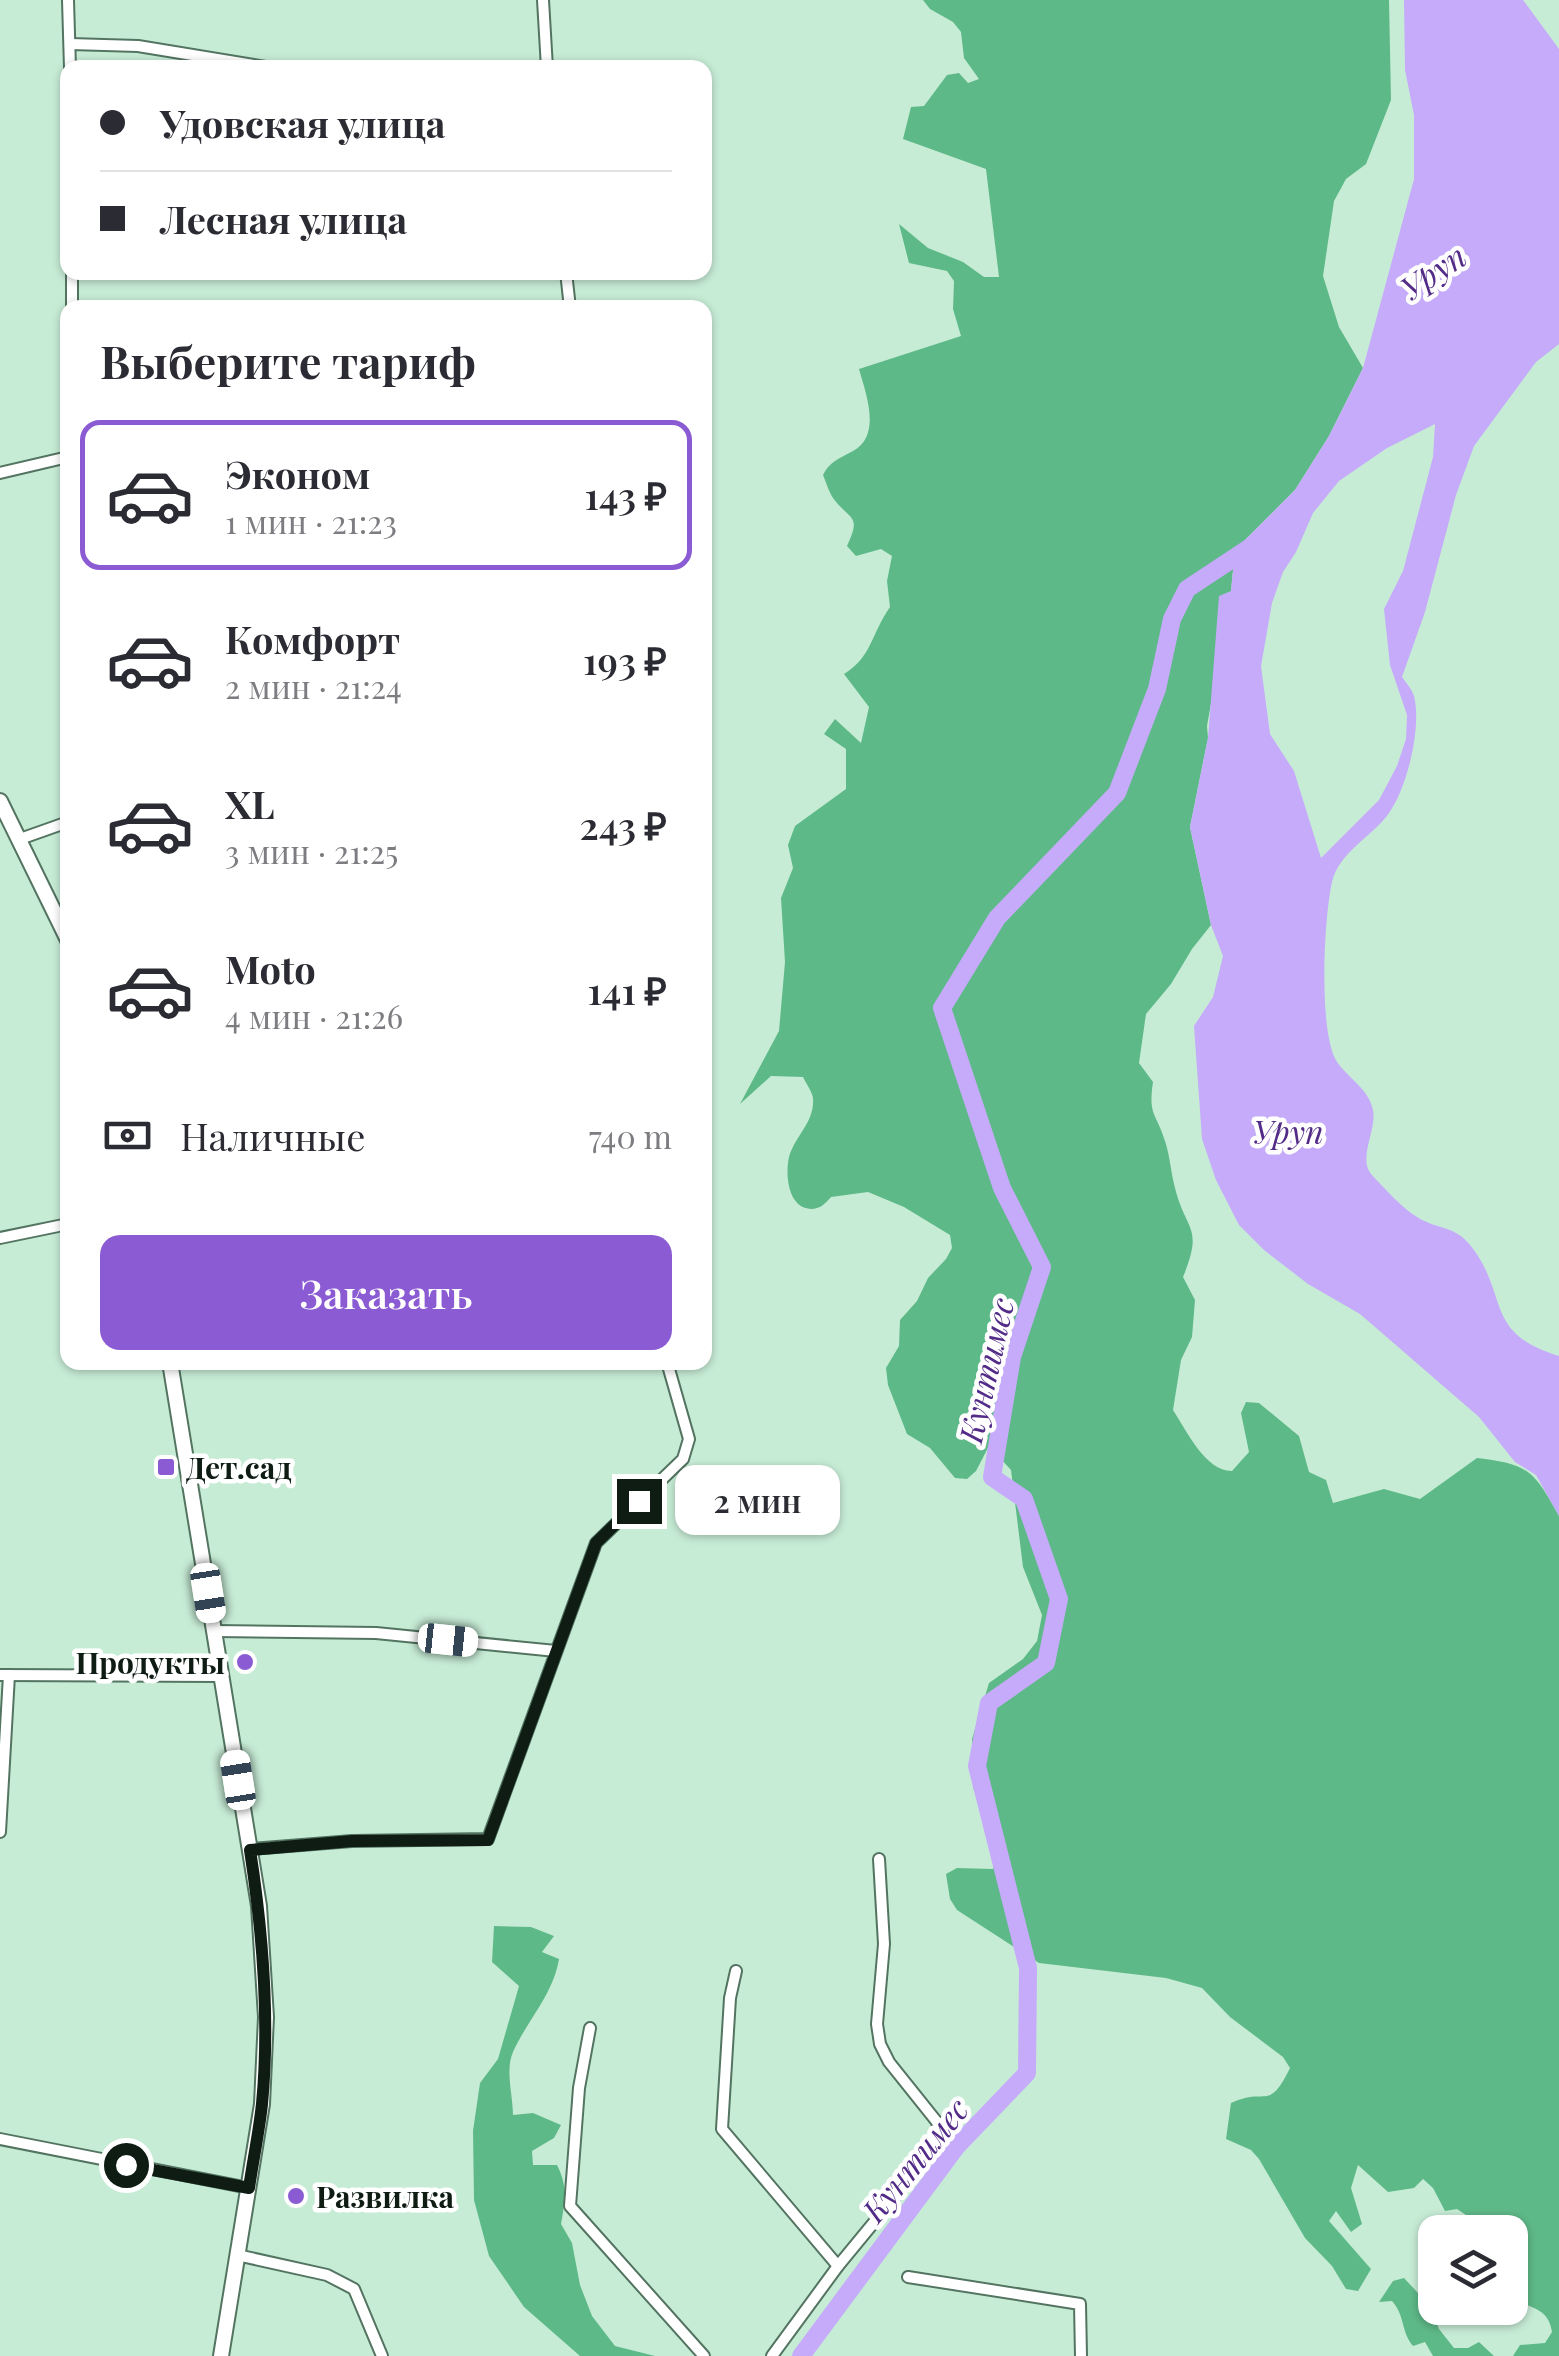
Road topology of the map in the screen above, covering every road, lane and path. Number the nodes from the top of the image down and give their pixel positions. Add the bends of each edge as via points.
1 (68, 0) edge
2 (543, 0) edge
3 (70, 44) junction
4 (70, 60) edge
5 (223, 60) edge
6 (547, 60) edge
7 (60, 459) edge
8 (0, 473) edge
9 (0, 800) edge
10 (60, 825) edge
11 (20, 840) junction
12 (60, 923) edge
13 (60, 1226) edge
14 (0, 1238) edge
15 (171, 1370) edge
16 (669, 1370) edge
17 (214, 1631) junction
18 (556, 1650) junction
19 (5, 1675) edge
20 (221, 1676) junction
21 (0, 1832) edge
22 (250, 1850) junction
23 (878, 1859) dead end
24 (736, 1971) dead end
25 (590, 2028) dead end
26 (0, 2139) edge
27 (249, 2188) junction
28 (236, 2255) junction
29 (838, 2266) junction
30 (908, 2277) dead end
31 (221, 2356) edge
32 (382, 2356) edge
33 (704, 2356) edge
34 (772, 2356) edge
35 (1081, 2356) edge

1 - 3 street
2 - 6 street
3 - 4 street
3 - 5 street via 138,46
7 - 8 street
9 - 11 street
10 - 11 street
11 - 12 street
13 - 14 street
15 - 17 street
16 - 18 street via 689,1440 683,1459 596,1543
17 - 18 street via 376,1634
17 - 20 street
18 - 22 street via 488,1840
19 - 20 street
19 - 21 street
20 - 22 street
22 - 27 street via 266,2018
23 - 29 street via 884,1944 880,2044 940,2134
24 - 29 street via 722,2129
25 - 33 street via 570,2206
26 - 27 street
27 - 28 street
28 - 31 street
28 - 32 street via 327,2275 354,2289
29 - 34 street
30 - 35 street via 1080,2304

